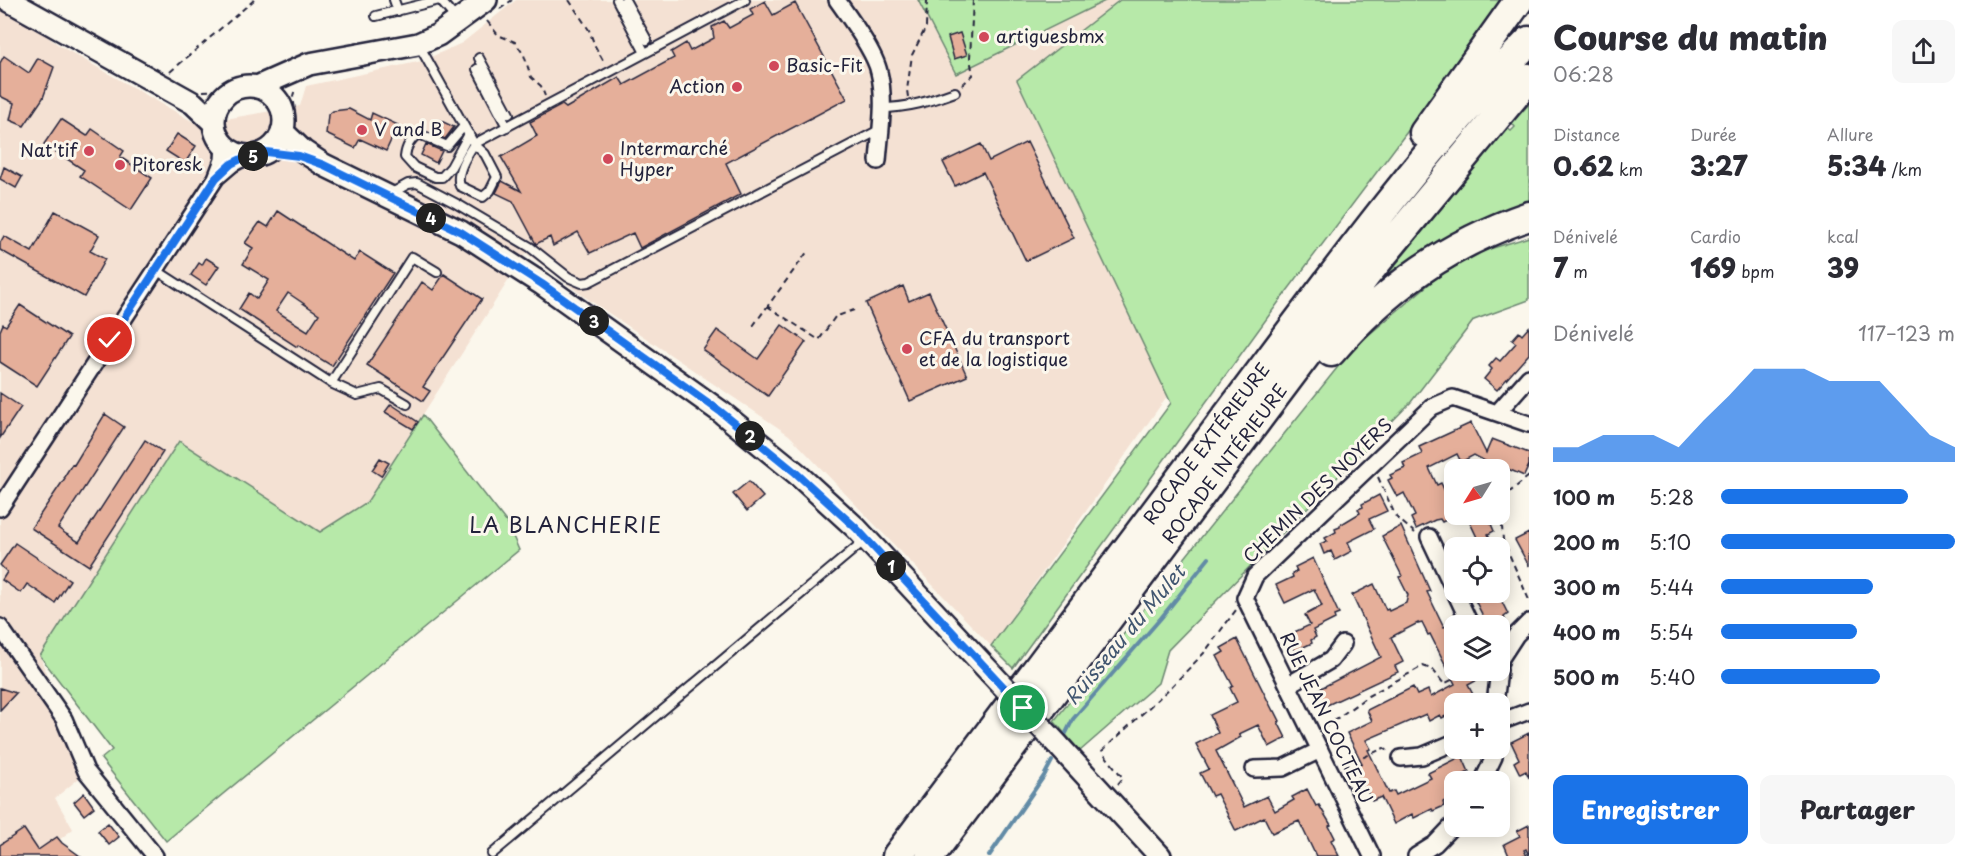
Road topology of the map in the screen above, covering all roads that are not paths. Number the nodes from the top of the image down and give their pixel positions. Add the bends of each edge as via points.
1 (8, 0) edge
2 (394, 0) edge
3 (440, 0) edge
4 (617, 0) edge
5 (626, 0) edge
6 (745, 0) edge
7 (837, 0) edge
8 (1519, 0) edge
9 (486, 1) edge
10 (398, 11) junction
11 (376, 16) dead end
12 (458, 21) junction
13 (647, 40) dead end
14 (1529, 41) edge
15 (418, 44) junction
16 (645, 53) junction
17 (479, 58) dead end
18 (300, 67) junction
19 (477, 69) dead end
20 (1529, 78) edge
21 (257, 87) junction
22 (955, 92) road end
23 (225, 97) junction
24 (193, 103) junction
25 (881, 108) junction
26 (509, 114) dead end
27 (282, 117) junction
28 (214, 123) junction
29 (507, 127) junction
30 (881, 129) junction
31 (466, 130) junction
32 (474, 144) junction
33 (224, 145) junction
34 (257, 154) junction
35 (878, 161) dead end
36 (324, 165) junction
37 (442, 177) junction
38 (216, 178) junction
39 (460, 186) junction
40 (387, 196) junction
41 (1529, 216) edge
42 (156, 270) junction
43 (437, 272) dead end
44 (1268, 362) junction
45 (1529, 377) edge
46 (331, 383) junction
47 (407, 404) dead end
48 (1498, 412) junction
49 (1529, 424) edge
50 (1213, 480) junction
51 (0, 508) edge
52 (1429, 537) road end
53 (866, 539) junction
54 (1444, 569) edge
55 (1245, 598) joint
56 (1529, 622) edge
57 (0, 627) edge
58 (1343, 644) dead end
59 (1510, 644) edge
60 (1288, 685) junction
61 (1528, 714) edge
62 (1510, 719) edge
63 (1444, 747) edge
64 (1320, 750) junction
65 (1401, 758) road end
66 (1254, 770) dead end
67 (1444, 835) edge
68 (492, 854) dead end
69 (155, 856) edge
70 (897, 856) edge
71 (930, 856) edge
72 (1160, 856) edge
73 (1372, 856) edge
74 (1416, 856) edge

1 - 24 main road
2 - 10 lane
3 - 10 lane
3 - 12 lane
4 - 16 lane
5 - 13 lane
6 - 16 lane
7 - 25 street via 879,70
8 - 44 highway via 1337,248
9 - 12 main road
10 - 11 lane
12 - 15 main road
14 - 44 highway, ROCADE EXTÉRIEURE via 1401,189
15 - 18 main road
15 - 31 lane
16 - 29 lane
17 - 26 lane
18 - 21 main road
18 - 27 main road via 288,83
19 - 29 lane
20 - 50 highway, ROCADE INTÉRIEURE via 1366,275
21 - 23 main road via 237,88
21 - 27 main road via 273,96
22 - 25 lane via 925,103
23 - 24 main road
23 - 28 main road
24 - 28 main road
25 - 30 street
27 - 34 main road via 279,140
27 - 36 main road via 303,151
28 - 33 main road
29 - 32 lane
30 - 35 street
30 - 40 lane via 582,283 568,277 530,247 417,183
31 - 32 lane
31 - 37 lane via 451,167
31 - 37 lane via 447,146 419,134 412,139 405,157 414,167
32 - 39 lane via 459,173
32 - 39 lane via 485,154 498,177 483,197
33 - 34 main road via 232,152
33 - 38 street
34 - 36 main road via 299,156
34 - 38 street via 231,164
36 - 40 main road
37 - 39 lane
38 - 42 street
40 - 53 main road via 461,232 642,355 796,473
41 - 50 highway via 1484,232 1402,281 1350,329
42 - 46 lane
42 - 51 street
43 - 46 lane via 412,257
44 - 70 highway, ROCADE EXTÉRIEURE
45 - 48 street
46 - 47 lane via 357,395 381,389
48 - 49 street
48 - 55 street, CHEMIN DES NOYERS via 1453,398 1432,407 1255,576
50 - 71 highway, ROCADE INTÉRIEURE
52 - 54 street
53 - 68 lane
53 - 72 main road, bridge
55 - 60 street, RUE JEAN COCTEAU
56 - 59 street
57 - 69 street via 64,719 86,771
58 - 60 street via 1331,660
60 - 64 street, RUE JEAN COCTEAU
61 - 62 street
63 - 65 street via 1422,756
64 - 66 street via 1283,768
64 - 73 street, RUE JEAN COCTEAU
67 - 74 street

